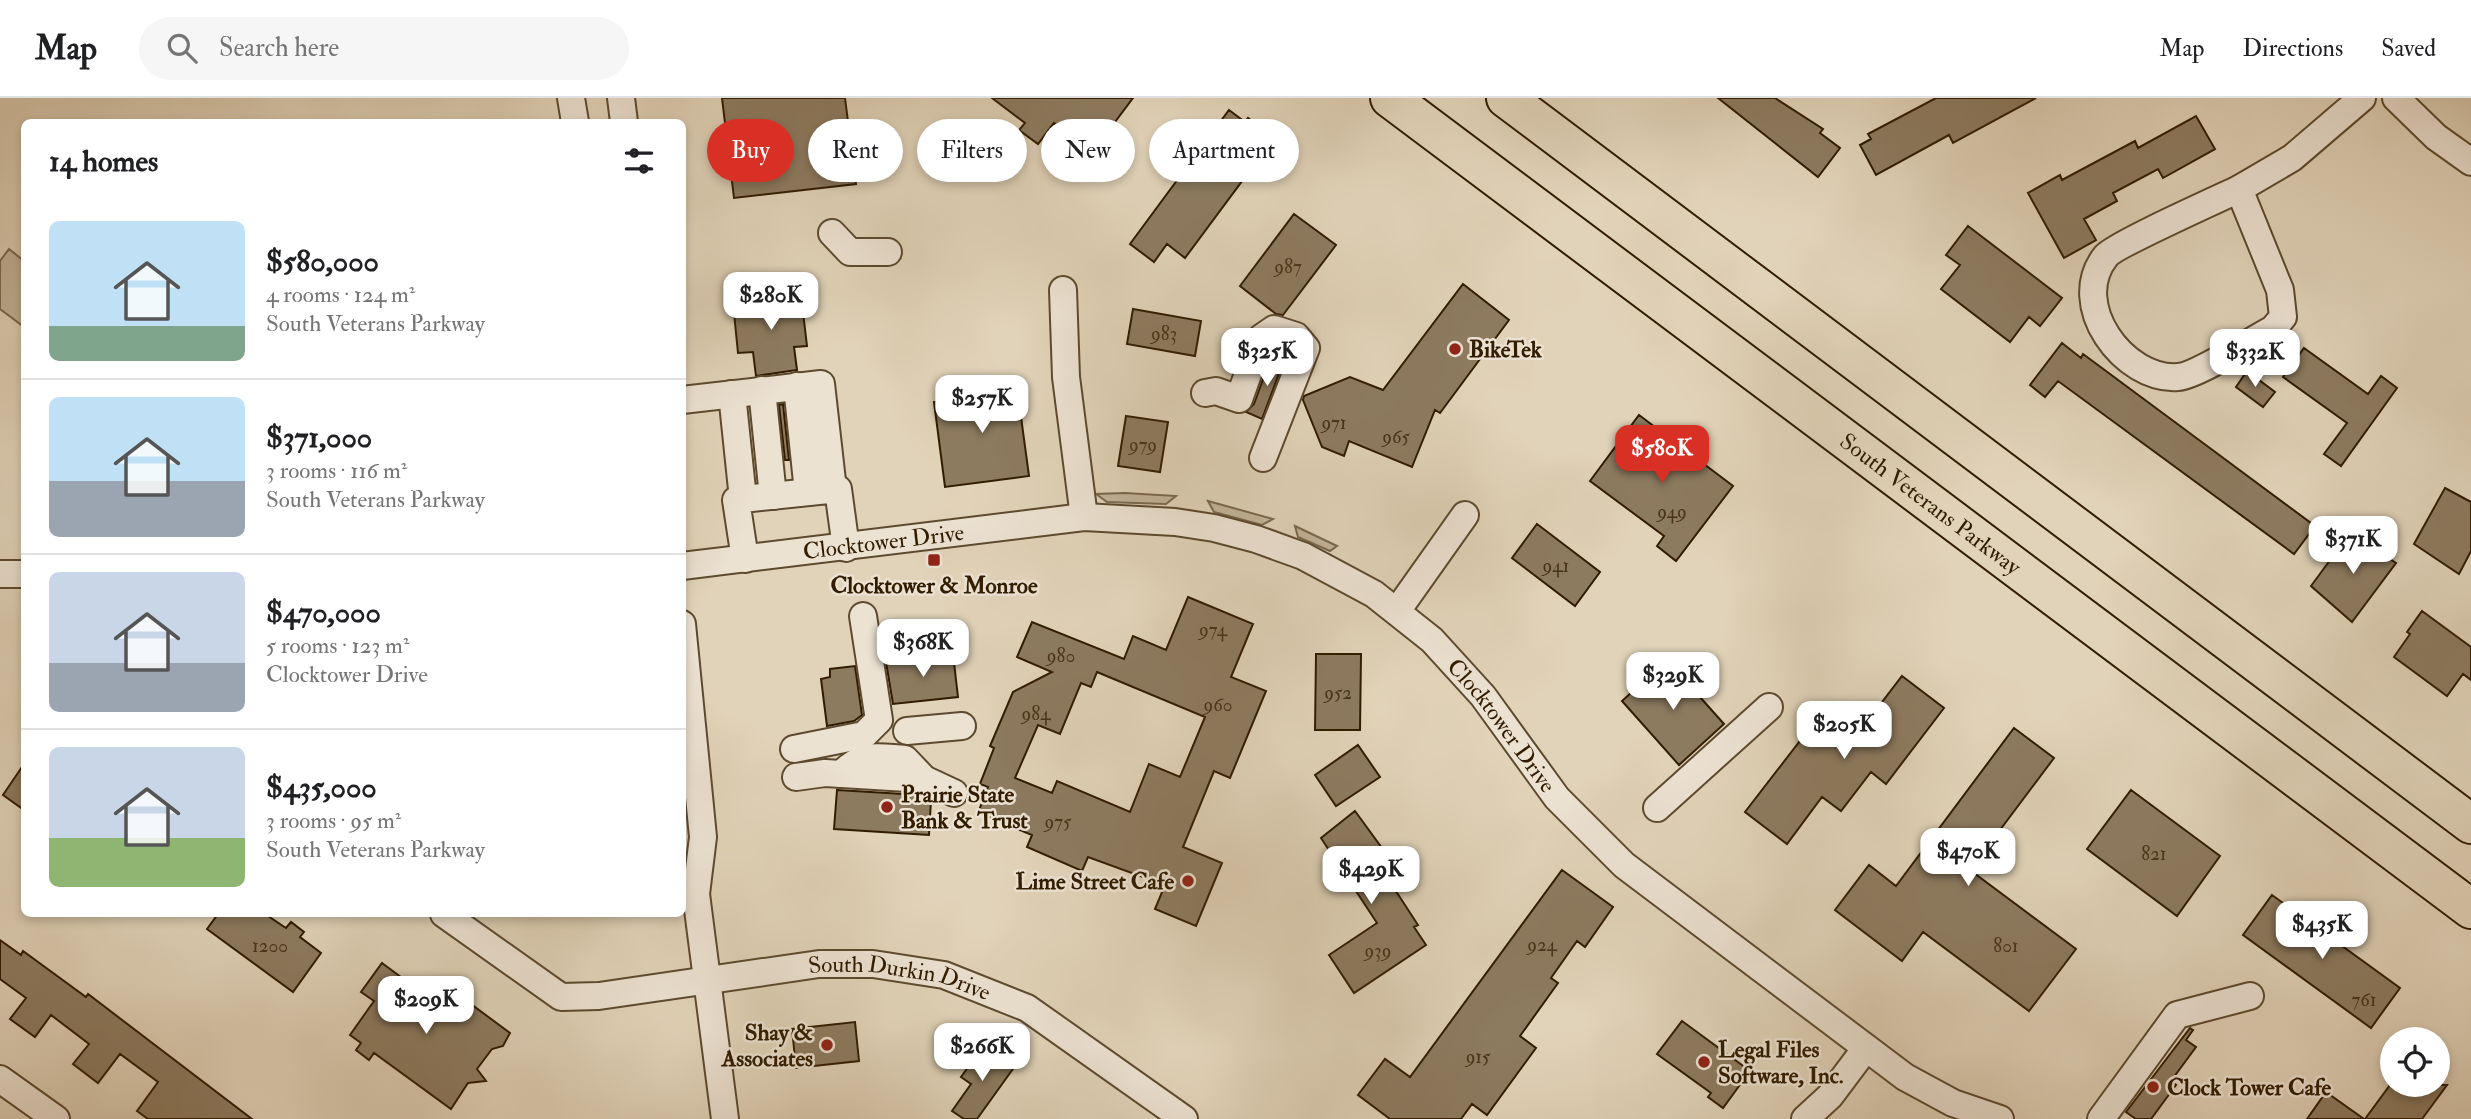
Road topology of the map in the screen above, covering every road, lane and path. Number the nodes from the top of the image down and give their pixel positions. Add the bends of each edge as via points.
1 (571, 98) edge
2 (621, 98) edge
3 (1390, 98) edge
4 (1506, 98) edge
5 (2362, 98) edge
6 (2396, 98) edge
7 (574, 119) edge
8 (624, 119) edge
9 (2471, 162) edge
10 (2239, 189) junction
11 (832, 233) dead end
12 (888, 252) dead end
13 (1063, 290) dead end
14 (762, 390) junction
15 (1205, 393) dead end
16 (732, 394) junction
17 (686, 400) edge
18 (1263, 458) dead end
19 (821, 491) junction
20 (773, 496) junction
21 (743, 499) junction
22 (1465, 515) dead end
23 (1084, 517) junction
24 (846, 548) junction
25 (745, 559) junction
26 (686, 566) edge
27 (0, 573) edge
28 (21, 573) edge
29 (1397, 611) junction
30 (863, 616) dead end
31 (686, 665) edge
32 (1769, 707) dead end
33 (962, 726) dead end
34 (907, 731) dead end
35 (794, 749) dead end
36 (796, 777) dead end
37 (954, 793) dead end
38 (1657, 808) dead end
39 (2471, 824) edge
40 (686, 873) edge
41 (2455, 892) edge
42 (696, 894) junction
43 (2471, 909) edge
44 (447, 917) edge
45 (705, 979) junction
46 (2250, 996) dead end
47 (1866, 1048) junction
48 (0, 1079) edge
49 (55, 1119) edge
50 (725, 1119) edge
51 (1184, 1119) edge
52 (1805, 1119) edge
53 (2000, 1119) edge
54 (2101, 1119) edge

1 - 7 street
2 - 8 street
3 - 41 highway, South Veterans Parkway
4 - 39 highway
5 - 10 street via 2292,158
6 - 9 street via 2436,137
10 - 10 street via 2107,255 2095,278 2101,325 2118,352 2150,373 2182,377 2273,329 2283,317 2280,290
11 - 12 street via 850,252
13 - 23 street via 1066,377
14 - 16 street
14 - 19 street via 821,384
14 - 20 street
15 - 18 street via 1216,391 1238,398 1262,338 1274,329 1296,336 1306,348
16 - 17 street
16 - 21 street
19 - 20 street
19 - 24 street via 838,489
20 - 21 street
21 - 25 street via 736,500
22 - 29 street
23 - 24 street, Clocktower Drive
23 - 29 street, Clocktower Drive via 1175,522 1256,539 1317,562
24 - 25 street, Clocktower Drive
25 - 26 street, Clocktower Drive
27 - 28 street
29 - 47 street, Clocktower Drive via 1455,663 1557,798 1600,844
30 - 35 street via 880,720 864,735
31 - 42 street via 703,837
32 - 38 street
33 - 34 street
36 - 37 street via 841,774 924,779
40 - 42 street
41 - 43 highway, South Veterans Parkway
42 - 45 street
44 - 45 street, South Durkin Drive via 561,997 599,996
45 - 50 street
45 - 51 street, South Durkin Drive via 847,963 944,975 1027,1008
46 - 54 street via 2177,1015
47 - 52 street via 1830,1096
47 - 53 street via 1926,1091
48 - 49 street

